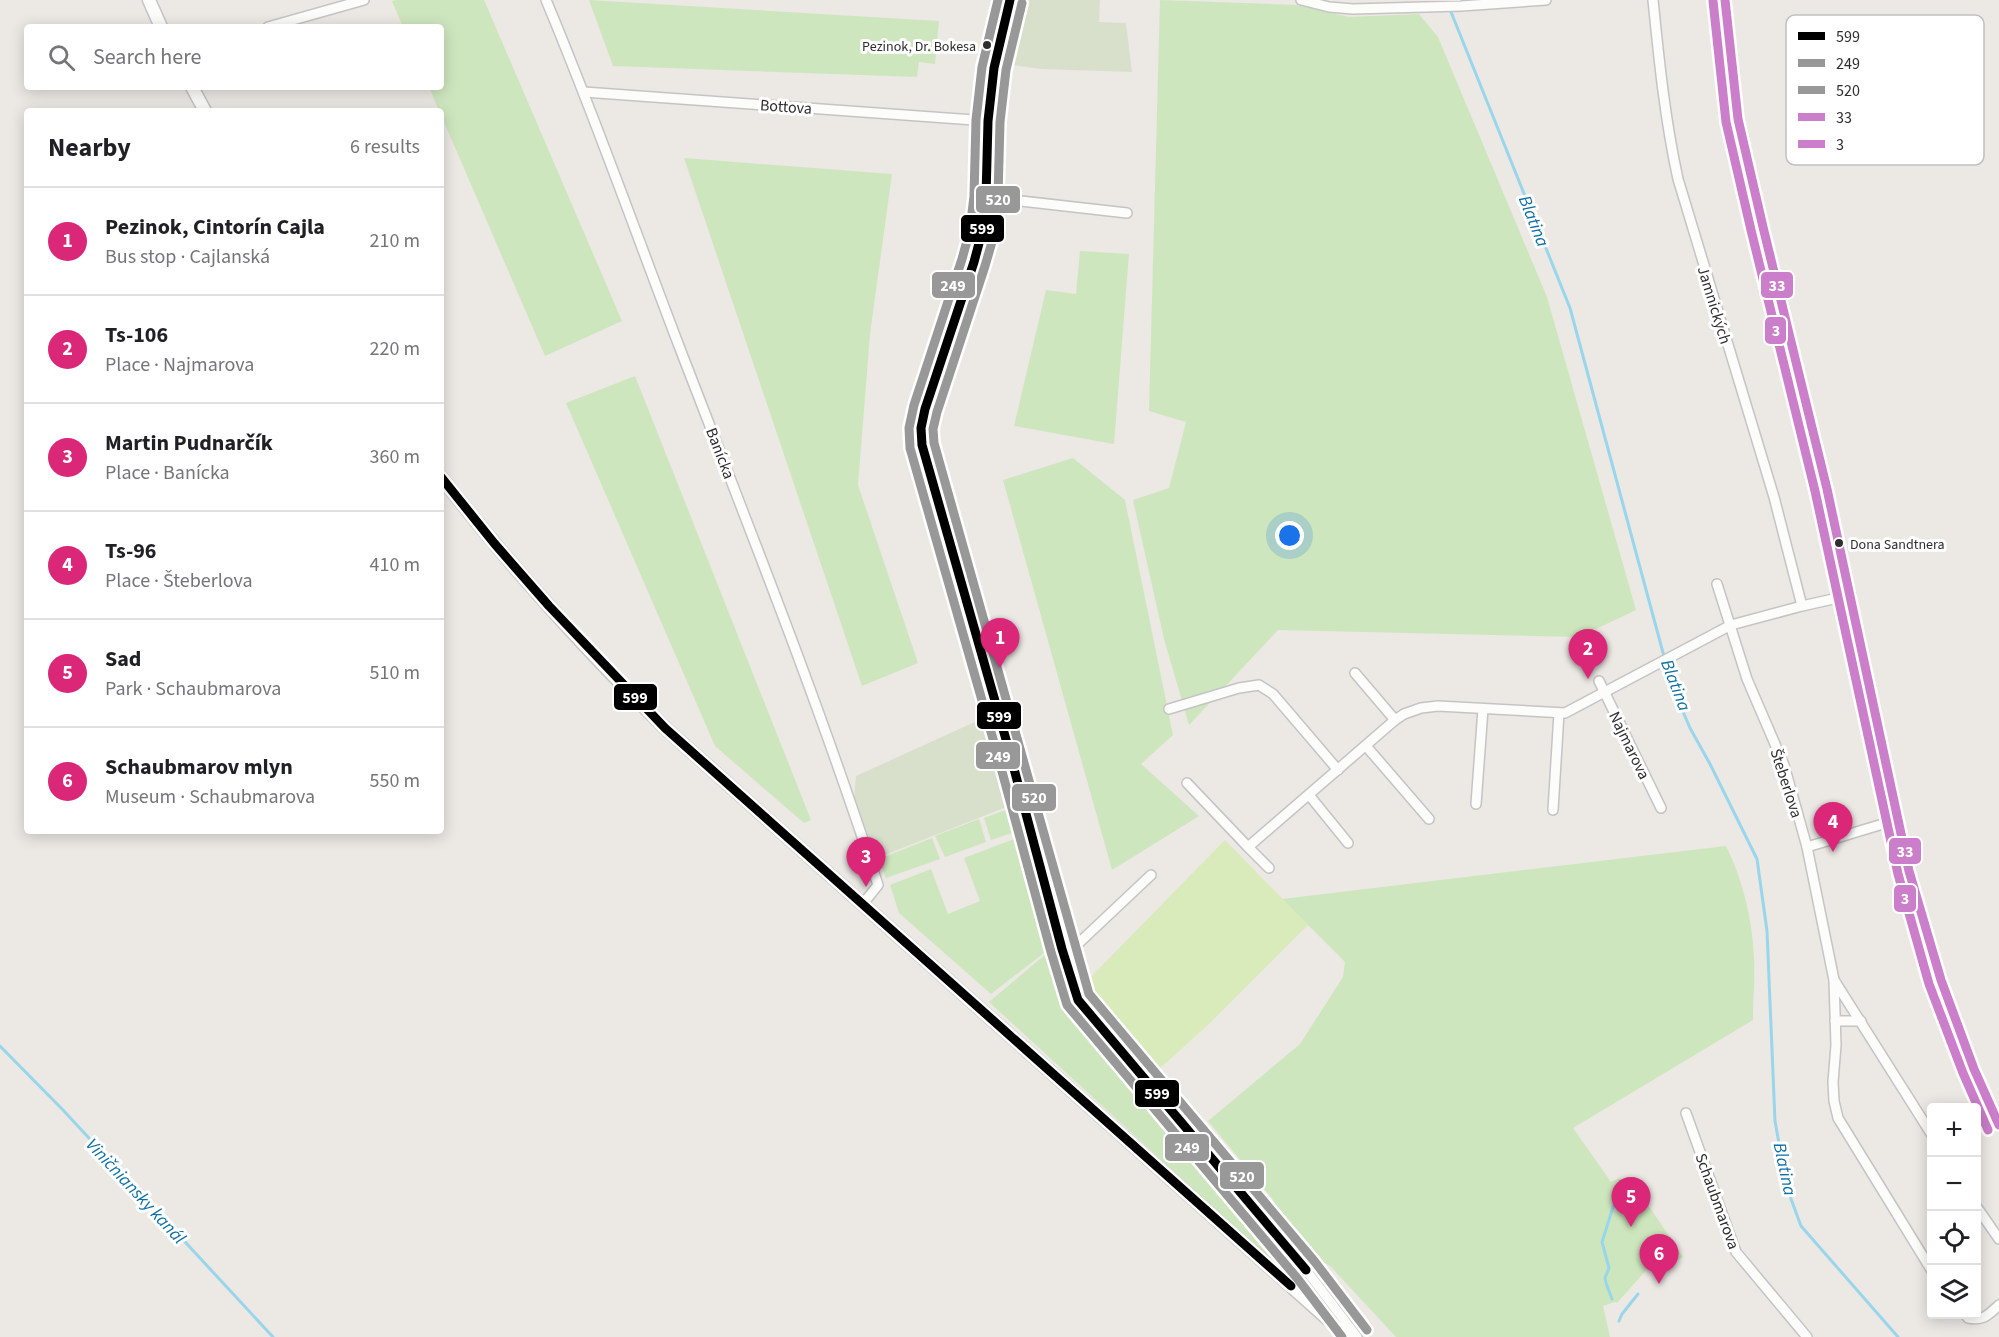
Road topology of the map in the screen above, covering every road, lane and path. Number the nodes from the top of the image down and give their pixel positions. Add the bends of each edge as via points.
1 (149, 0) edge
2 (364, 0) edge
3 (546, 0) edge
4 (1010, 0) edge
5 (1301, 0) edge
6 (1546, 0) edge
7 (1653, 0) edge
8 (1725, 0) edge
9 (1531, 1) edge
10 (1353, 5) edge
11 (160, 24) edge
12 (279, 24) edge
13 (194, 90) edge
14 (584, 92) junction
15 (203, 108) edge
16 (988, 121) junction
17 (986, 197) junction
18 (1127, 213) dead end
19 (444, 481) edge
20 (1717, 584) dead end
21 (1851, 595) junction
22 (1802, 606) junction
23 (1731, 625) junction
24 (1355, 673) dead end
25 (1599, 681) dead end
26 (1605, 692) junction
27 (1169, 709) dead end
28 (1483, 709) junction
29 (1559, 713) junction
30 (1395, 720) junction
31 (1366, 746) junction
32 (1338, 770) junction
33 (1187, 783) dead end
34 (1309, 795) junction
35 (1476, 804) dead end
36 (1661, 808) dead end
37 (1553, 810) dead end
38 (1429, 819) dead end
39 (1896, 820) junction
40 (1348, 843) dead end
41 (1248, 847) junction
42 (1807, 847) junction
43 (1269, 868) dead end
44 (1151, 875) dead end
45 (862, 905) junction
46 (1064, 957) junction
47 (1834, 980) junction
48 (1835, 1021) junction
49 (1861, 1021) junction
50 (1686, 1113) dead end
51 (1999, 1125) edge
52 (1927, 1127) edge
53 (1980, 1211) edge
54 (1999, 1239) edge
55 (1928, 1265) edge
56 (1306, 1270) junction
57 (1291, 1286) junction
58 (1999, 1305) edge
59 (1981, 1319) edge
60 (1348, 1337) edge
61 (1357, 1337) edge
62 (1807, 1337) edge

1 - 11 main road
2 - 12 street
3 - 14 street, Banícka
4 - 16 street via 994,68
5 - 10 street via 1329,7
6 - 9 street
7 - 22 street, Jamnických via 1664,102 1678,179 1774,497
8 - 21 street via 1745,153
9 - 10 street via 1439,7
13 - 15 main road
14 - 16 street, Bottova
14 - 45 street, Banícka via 847,788 878,885
16 - 17 street
17 - 18 street
17 - 46 street via 974,262 925,409 922,446
19 - 45 main road via 523,577 628,691
20 - 23 street, Šteberlova
21 - 22 street
21 - 39 street
22 - 23 street
23 - 26 street
23 - 42 street, Šteberlova via 1747,680 1784,765
24 - 30 street
25 - 26 street, Najmarova
26 - 29 street
26 - 36 street, Najmarova
27 - 32 street via 1259,685 1273,694
28 - 29 street
28 - 30 street via 1421,708
28 - 35 street
29 - 37 street
30 - 31 street
31 - 32 street
31 - 38 street
32 - 34 street
33 - 41 street
34 - 40 street
34 - 41 street
39 - 42 street
39 - 51 street via 1944,995
41 - 43 street
42 - 47 street, Šteberlova
44 - 46 street
45 - 57 main road
46 - 56 street via 1078,999
47 - 48 street, Šteberlova
47 - 49 street, Šteberlova
48 - 49 street
48 - 55 street, Šteberlova via 1833,1082 1838,1118
49 - 52 street, Šteberlova
50 - 62 street, Schaubmarova via 1736,1252
53 - 54 street
56 - 57 street
56 - 61 street
57 - 60 main road
58 - 59 street

